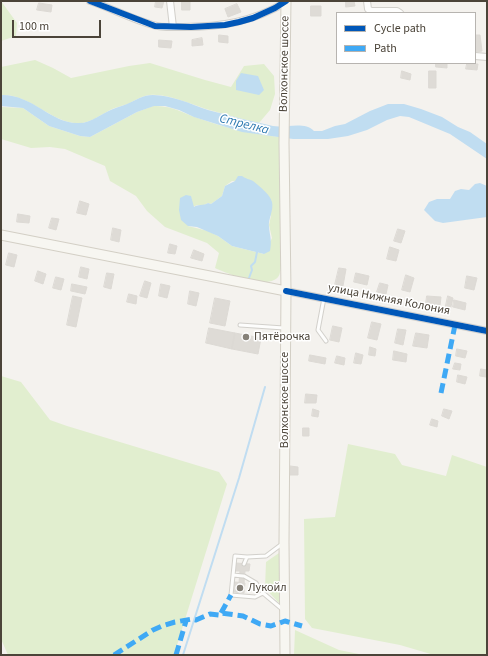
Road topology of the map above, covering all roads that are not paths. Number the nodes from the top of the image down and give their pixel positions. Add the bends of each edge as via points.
1 (90, 1) edge
2 (170, 1) edge
3 (286, 1) edge
4 (367, 1) edge
5 (398, 12) edge
6 (173, 27) junction
7 (476, 56) edge
8 (487, 57) edge
9 (1, 234) edge
10 (286, 292) junction
11 (324, 298) junction
12 (240, 325) dead end
13 (286, 328) junction
14 (487, 331) edge
15 (326, 341) dead end
16 (284, 542) junction
17 (247, 557) junction
18 (244, 564) dead end
19 (233, 575) junction
20 (263, 592) junction
21 (285, 611) junction
22 (286, 655) edge

1 - 6 street via 155,26
2 - 6 street
3 - 6 street via 260,15 238,22 209,27
3 - 10 main road, Волхонское шоссе
4 - 5 street via 368,9 371,11
7 - 8 street
9 - 10 main road, улица Нижняя Колония
10 - 11 street, улица Нижняя Колония
10 - 13 main road, Волхонское шоссе
11 - 14 street, улица Нижняя Колония
11 - 15 lane via 318,330
12 - 13 lane
13 - 16 main road, Волхонское шоссе
16 - 17 lane via 266,556
16 - 21 main road, Волхонское шоссе
17 - 18 lane
17 - 19 lane via 235,556
19 - 20 lane via 244,576 256,583
19 - 20 lane via 231,595 255,597
20 - 21 lane
21 - 22 main road, Волхонское шоссе

